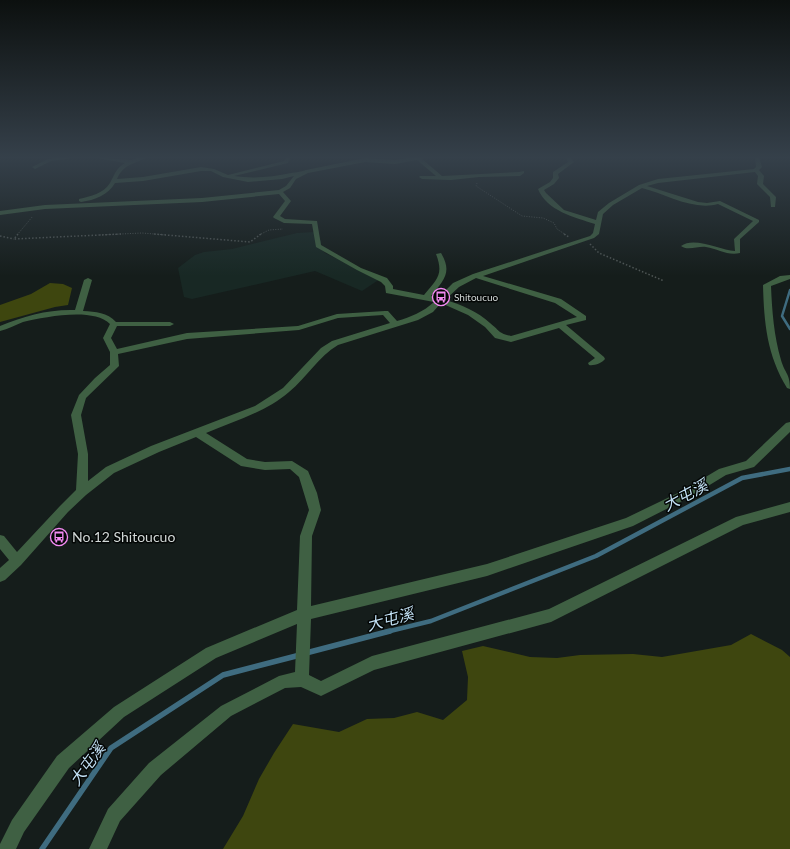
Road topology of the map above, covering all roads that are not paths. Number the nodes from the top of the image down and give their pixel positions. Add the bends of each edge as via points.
1 (95, 197) edge
2 (235, 197) edge
3 (284, 197) edge
4 (546, 197) edge
5 (624, 197) edge
6 (677, 197) edge
7 (773, 197) edge
8 (773, 206) dead end
9 (44, 207) junction
10 (0, 214) edge
11 (599, 223) junction
12 (684, 246) dead end
13 (439, 254) dead end
14 (476, 276) junction
15 (790, 277) edge
16 (88, 280) dead end
17 (426, 297) junction
18 (442, 301) junction
19 (78, 313) junction
20 (114, 324) junction
21 (170, 324) dead end
22 (396, 324) junction
23 (561, 324) junction
24 (0, 329) edge
25 (114, 352) junction
26 (592, 363) dead end
27 (790, 386) edge
28 (790, 426) edge
29 (197, 432) junction
30 (82, 492) junction
31 (790, 506) edge
32 (0, 540) edge
33 (17, 562) junction
34 (0, 576) edge
35 (304, 614) junction
36 (302, 672) junction
37 (7, 849) edge
38 (98, 849) edge

1 - 9 street
2 - 9 street
3 - 17 street via 288,201 276,217 284,221 315,222 318,246 358,269 384,280 389,291
4 - 11 street via 562,211
5 - 11 street via 600,213
6 - 12 street via 698,204 718,202 757,221 737,239 738,252 733,253 705,245
7 - 8 street
9 - 10 street
11 - 14 street via 596,234 586,240
13 - 17 street via 444,266 441,279
14 - 18 street via 456,285
14 - 23 street via 558,301 584,318
15 - 27 street via 767,285 768,316 777,361
16 - 19 street
17 - 18 street
18 - 22 street via 420,315
18 - 23 street via 471,313 498,336 511,339
19 - 20 street via 107,317
19 - 24 street via 60,312 19,321
20 - 21 street
20 - 25 street via 107,338
22 - 25 street via 385,313 337,316 299,328 187,336
22 - 29 street via 335,344 324,350 286,390 258,408
23 - 26 street via 601,359
25 - 30 street via 115,366 82,397 76,415 83,454
28 - 35 street via 750,464 723,472 686,494 629,522 486,570
29 - 30 street via 110,470
29 - 35 street via 245,463 265,466 292,465 304,474 315,510 306,536
30 - 33 street
31 - 36 street via 740,521 551,615 372,663 321,689
32 - 33 street
33 - 34 street
35 - 36 street
35 - 37 street via 211,653 120,712 63,762 18,826
36 - 38 street via 226,711 155,769 114,815

